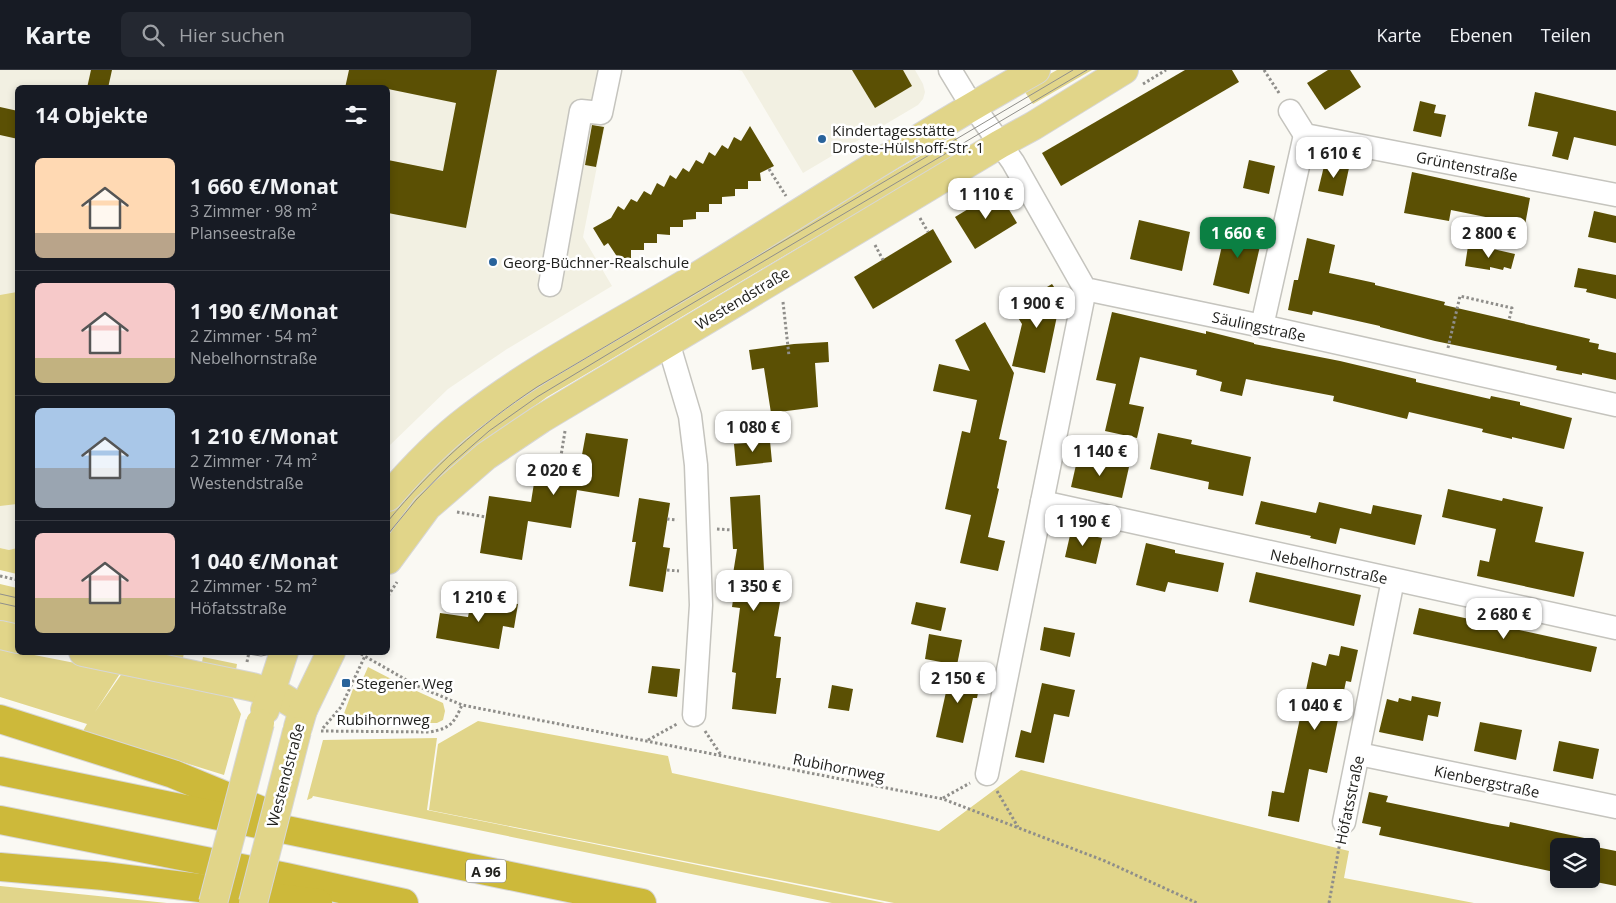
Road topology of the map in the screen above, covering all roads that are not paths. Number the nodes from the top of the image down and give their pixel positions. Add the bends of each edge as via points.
1 (610, 70) edge
2 (950, 70) edge
3 (1036, 70) edge
4 (1124, 70) edge
5 (973, 106) junction
6 (1290, 111) road end
7 (1305, 135) junction
8 (994, 136) junction
9 (1616, 195) edge
10 (550, 285) dead end
11 (1085, 289) junction
12 (1262, 326) junction
13 (668, 342) junction
14 (1616, 405) edge
15 (390, 495) edge
16 (1042, 502) junction
17 (390, 557) edge
18 (1393, 580) junction
19 (1616, 628) edge
20 (0, 635) edge
21 (15, 638) edge
22 (98, 655) edge
23 (283, 655) edge
24 (330, 655) edge
25 (271, 692) junction
26 (694, 714) dead end
27 (0, 719) edge
28 (307, 724) junction
29 (1359, 754) junction
30 (0, 771) edge
31 (987, 774) road end
32 (1616, 807) edge
33 (0, 820) edge
34 (1344, 822) road end
35 (330, 839) junction
36 (0, 867) edge
37 (213, 903) edge
38 (253, 903) edge
39 (318, 903) edge
40 (404, 903) edge
41 (642, 903) edge

1 - 10 street via 601,113 581,111
2 - 5 street
3 - 5 main road
4 - 8 main road, Westendstraße via 1033,126
5 - 8 street
5 - 15 main road via 523,380 468,418 407,474
6 - 7 street
7 - 9 street, Grüntenstraße
7 - 12 street
8 - 11 street via 1013,162
8 - 13 main road, Westendstraße
11 - 12 street, Säulingstraße
11 - 16 street
12 - 14 street, Säulingstraße
13 - 17 main road, Westendstraße via 486,456 427,507
13 - 26 street via 690,416 696,465 701,605
16 - 18 street, Nebelhornstraße
16 - 31 street
18 - 19 street, Nebelhornstraße
18 - 29 street, Höfatsstraße
20 - 21 main road
22 - 25 main road
23 - 25 main road
24 - 28 main road, Westendstraße
25 - 28 main road via 279,695
25 - 37 main road, bridge
27 - 35 highway via 173,774
28 - 38 main road, Westendstraße, bridge
29 - 32 street, Kienbergstraße
29 - 34 street, Höfatsstraße
30 - 35 highway, A 96
33 - 40 highway
35 - 41 highway, A 96
36 - 39 highway via 104,876

